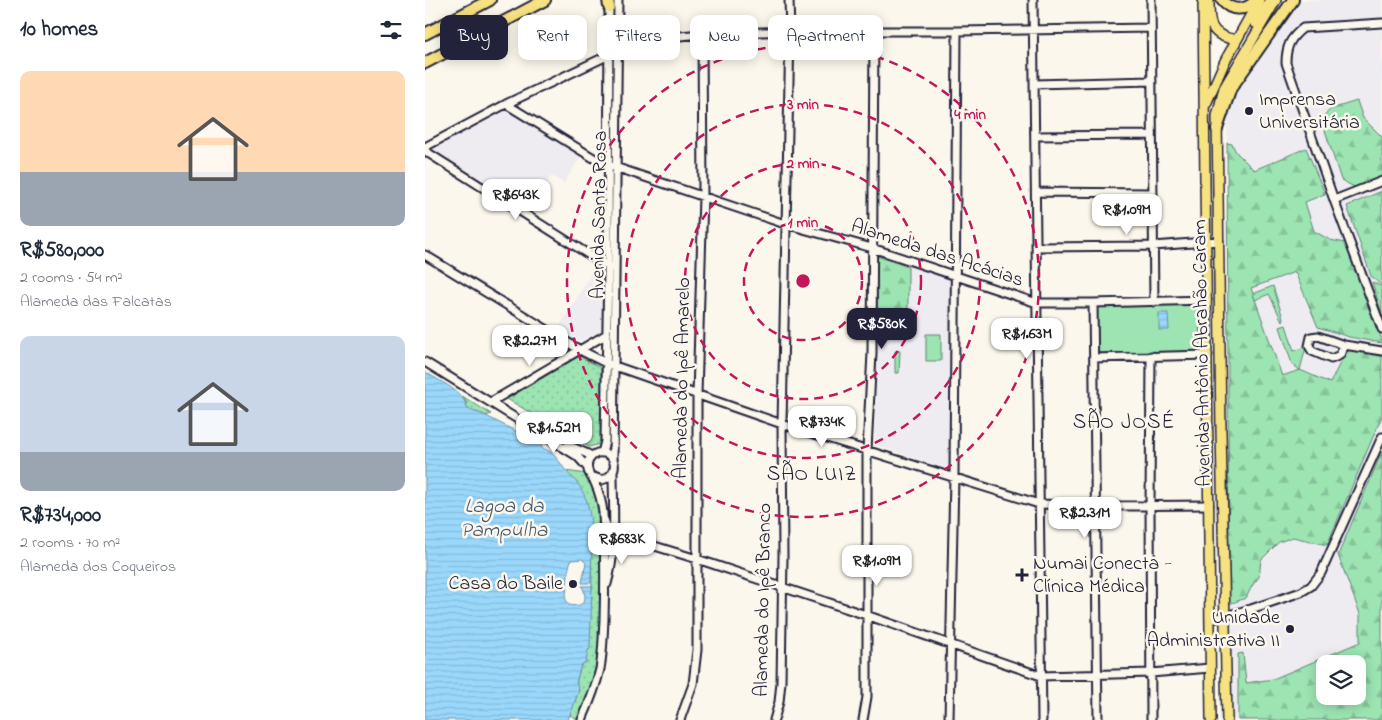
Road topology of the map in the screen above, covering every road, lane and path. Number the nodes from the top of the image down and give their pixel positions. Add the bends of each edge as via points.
1 (490, 0) edge
2 (545, 0) edge
3 (618, 0) edge
4 (789, 0) edge
5 (1033, 0) edge
6 (1151, 0) edge
7 (1203, 0) edge
8 (1209, 0) edge
9 (1222, 0) edge
10 (1257, 0) edge
11 (1270, 0) edge
12 (1276, 0) edge
13 (1293, 0) edge
14 (609, 2) edge
15 (609, 15) edge
16 (618, 15) edge
17 (789, 15) edge
18 (1255, 23) tunnel mouth
19 (1382, 23) edge
20 (1151, 28) junction
21 (1034, 29) junction
22 (957, 31) junction
23 (883, 32) edge
24 (425, 34) edge
25 (1232, 39) dead end
26 (598, 60) edge
27 (609, 60) edge
28 (618, 60) edge
29 (702, 60) edge
30 (789, 60) edge
31 (874, 60) edge
32 (425, 63) edge
33 (1152, 81) junction
34 (1034, 84) junction
35 (506, 104) junction
36 (1204, 115) junction
37 (1217, 129) junction
38 (1153, 135) junction
39 (1035, 136) junction
40 (425, 147) edge
41 (425, 151) edge
42 (608, 165) junction
43 (617, 168) junction
44 (1382, 181) edge
45 (1036, 192) junction
46 (1153, 193) junction
47 (703, 196) junction
48 (1334, 200) junction
49 (785, 224) junction
50 (1219, 241) junction
51 (1206, 242) junction
52 (1153, 246) junction
53 (1036, 247) junction
54 (872, 248) junction
55 (425, 254) edge
56 (612, 267) junction
57 (955, 277) junction
58 (1207, 300) junction
59 (1154, 302) junction
60 (1037, 303) junction
61 (1093, 303) junction
62 (1382, 329) edge
63 (607, 334) junction
64 (1344, 345) junction
65 (581, 350) junction
66 (1382, 351) edge
67 (1208, 355) junction
68 (1151, 356) junction
69 (1094, 358) junction
70 (425, 362) edge
71 (606, 363) junction
72 (614, 366) junction
73 (697, 395) junction
74 (491, 402) junction
75 (782, 424) junction
76 (1221, 430) junction
77 (1208, 431) junction
78 (543, 434) junction
79 (1382, 437) edge
80 (867, 450) junction
81 (602, 453) junction
82 (592, 456) junction
83 (613, 461) junction
84 (587, 467) junction
85 (614, 470) junction
86 (591, 476) junction
87 (954, 477) junction
88 (1039, 504) junction
89 (1209, 505) junction
90 (1095, 506) junction
91 (1150, 506) junction
92 (603, 517) junction
93 (613, 533) junction
94 (697, 558) junction
95 (782, 587) junction
96 (605, 591) junction
97 (866, 615) junction
98 (1226, 616) junction
99 (1210, 620) junction
100 (951, 644) junction
101 (1210, 668) junction
102 (1151, 673) junction
103 (1097, 674) junction
104 (1041, 676) junction
105 (582, 720) edge
106 (681, 720) edge
107 (774, 720) edge
108 (863, 720) edge
109 (949, 720) edge
110 (1042, 720) edge
111 (1098, 720) edge
112 (1151, 720) edge
113 (1211, 720) edge
114 (1227, 720) edge

1 - 24 highway
2 - 32 highway
3 - 16 street, Avenida Santa Rosa
4 - 17 street, Alameda do Ipê Branco
5 - 21 street
6 - 20 street
7 - 36 main road, Avenida Antônio Abrahão Caram
8 - 25 main road via 1209,22 1214,31
9 - 10 highway via 1225,5 1244,9
10 - 36 main road, Avenida Antônio Abrahão Caram via 1222,68
11 - 18 main road
12 - 37 main road, Avenida Antônio Abrahão Caram via 1224,88
13 - 37 highway via 1231,88
14 - 15 street, Avenida Santa Rosa
19 - 48 street via 1303,28 1293,36 1286,51 1286,63
20 - 21 street
20 - 33 street
21 - 22 street
21 - 34 street
22 - 23 street
22 - 57 street
26 - 35 street
27 - 42 street, Avenida Santa Rosa
28 - 43 street, Avenida Santa Rosa
29 - 47 street, Alameda do Ipê Amarelo
30 - 49 street, Alameda do Ipê Branco
31 - 54 street
33 - 34 street
33 - 38 street
34 - 39 street
35 - 40 street
35 - 42 street, Alameda das Acácias via 591,158
36 - 51 main road, Avenida Antônio Abrahão Caram
37 - 50 main road, Avenida Antônio Abrahão Caram
38 - 39 street
38 - 46 street
39 - 45 street
41 - 56 street
42 - 43 street, Alameda das Acácias
42 - 56 street, Avenida Santa Rosa
43 - 47 street, Alameda das Acácias
43 - 56 street, Avenida Santa Rosa
44 - 48 street
45 - 46 street
45 - 53 street
46 - 52 street
47 - 49 street, Alameda das Acácias
47 - 73 street, Alameda do Ipê Amarelo
48 - 62 street
49 - 54 street, Alameda das Acácias
49 - 75 street, Alameda do Ipê Branco
50 - 51 street
50 - 76 main road, Avenida Antônio Abrahão Caram
51 - 52 street
51 - 58 main road, Avenida Antônio Abrahão Caram
52 - 53 street
52 - 59 street
53 - 60 street
54 - 57 street, Alameda das Acácias
54 - 80 street
55 - 65 street
56 - 63 street, Avenida Santa Rosa
56 - 72 street, Avenida Santa Rosa
57 - 60 street, Alameda das Acácias
57 - 87 street
58 - 59 street, Alameda das Acácias
58 - 67 main road, Avenida Antônio Abrahão Caram
59 - 61 street, Alameda das Acácias
60 - 61 street, Alameda das Acácias
60 - 88 street
61 - 69 street
63 - 65 street
63 - 71 street, Avenida Santa Rosa
64 - 64 street via 1318,336 1311,337 1309,346 1312,351 1331,359 1340,355
64 - 66 street
65 - 71 street
65 - 74 street
67 - 68 street
67 - 77 main road, Avenida Antônio Abrahão Caram
68 - 69 street
68 - 91 street
69 - 90 street
70 - 74 street
71 - 72 street
71 - 81 street, Avenida Santa Rosa
72 - 73 street
72 - 83 street, Avenida Santa Rosa
73 - 75 street
73 - 94 street, Alameda do Ipê Amarelo
74 - 78 street
75 - 80 street
75 - 95 street, Alameda do Ipê Branco
76 - 77 main road
76 - 98 main road, Avenida Antônio Abrahão Caram
77 - 89 main road, Avenida Antônio Abrahão Caram
78 - 82 street
78 - 84 street via 577,456
79 - 98 street via 1321,573 1311,586
80 - 87 street
80 - 97 street
81 - 82 street
81 - 83 street
82 - 84 street
83 - 85 street
84 - 86 street
85 - 86 street via 602,480
85 - 93 street
86 - 92 street via 602,504
87 - 88 street
87 - 100 street
88 - 90 street
88 - 104 street
89 - 91 street
89 - 99 main road, Avenida Antônio Abrahão Caram
90 - 91 street
90 - 103 street
91 - 102 street
92 - 93 street via 606,529
92 - 96 street
93 - 94 street
93 - 96 street
94 - 95 street
94 - 106 street, Alameda do Ipê Amarelo via 695,670
95 - 97 street
95 - 107 street, Alameda do Ipê Branco via 781,682
96 - 105 street via 601,660
97 - 100 street
97 - 108 street via 867,697
98 - 99 street
98 - 114 main road, Avenida Antônio Abrahão Caram
99 - 101 main road, Avenida Antônio Abrahão Caram
100 - 104 street
100 - 109 street
101 - 102 street
101 - 113 main road, Avenida Antônio Abrahão Caram
102 - 103 street
102 - 112 street
103 - 104 street
103 - 111 street
104 - 110 street

